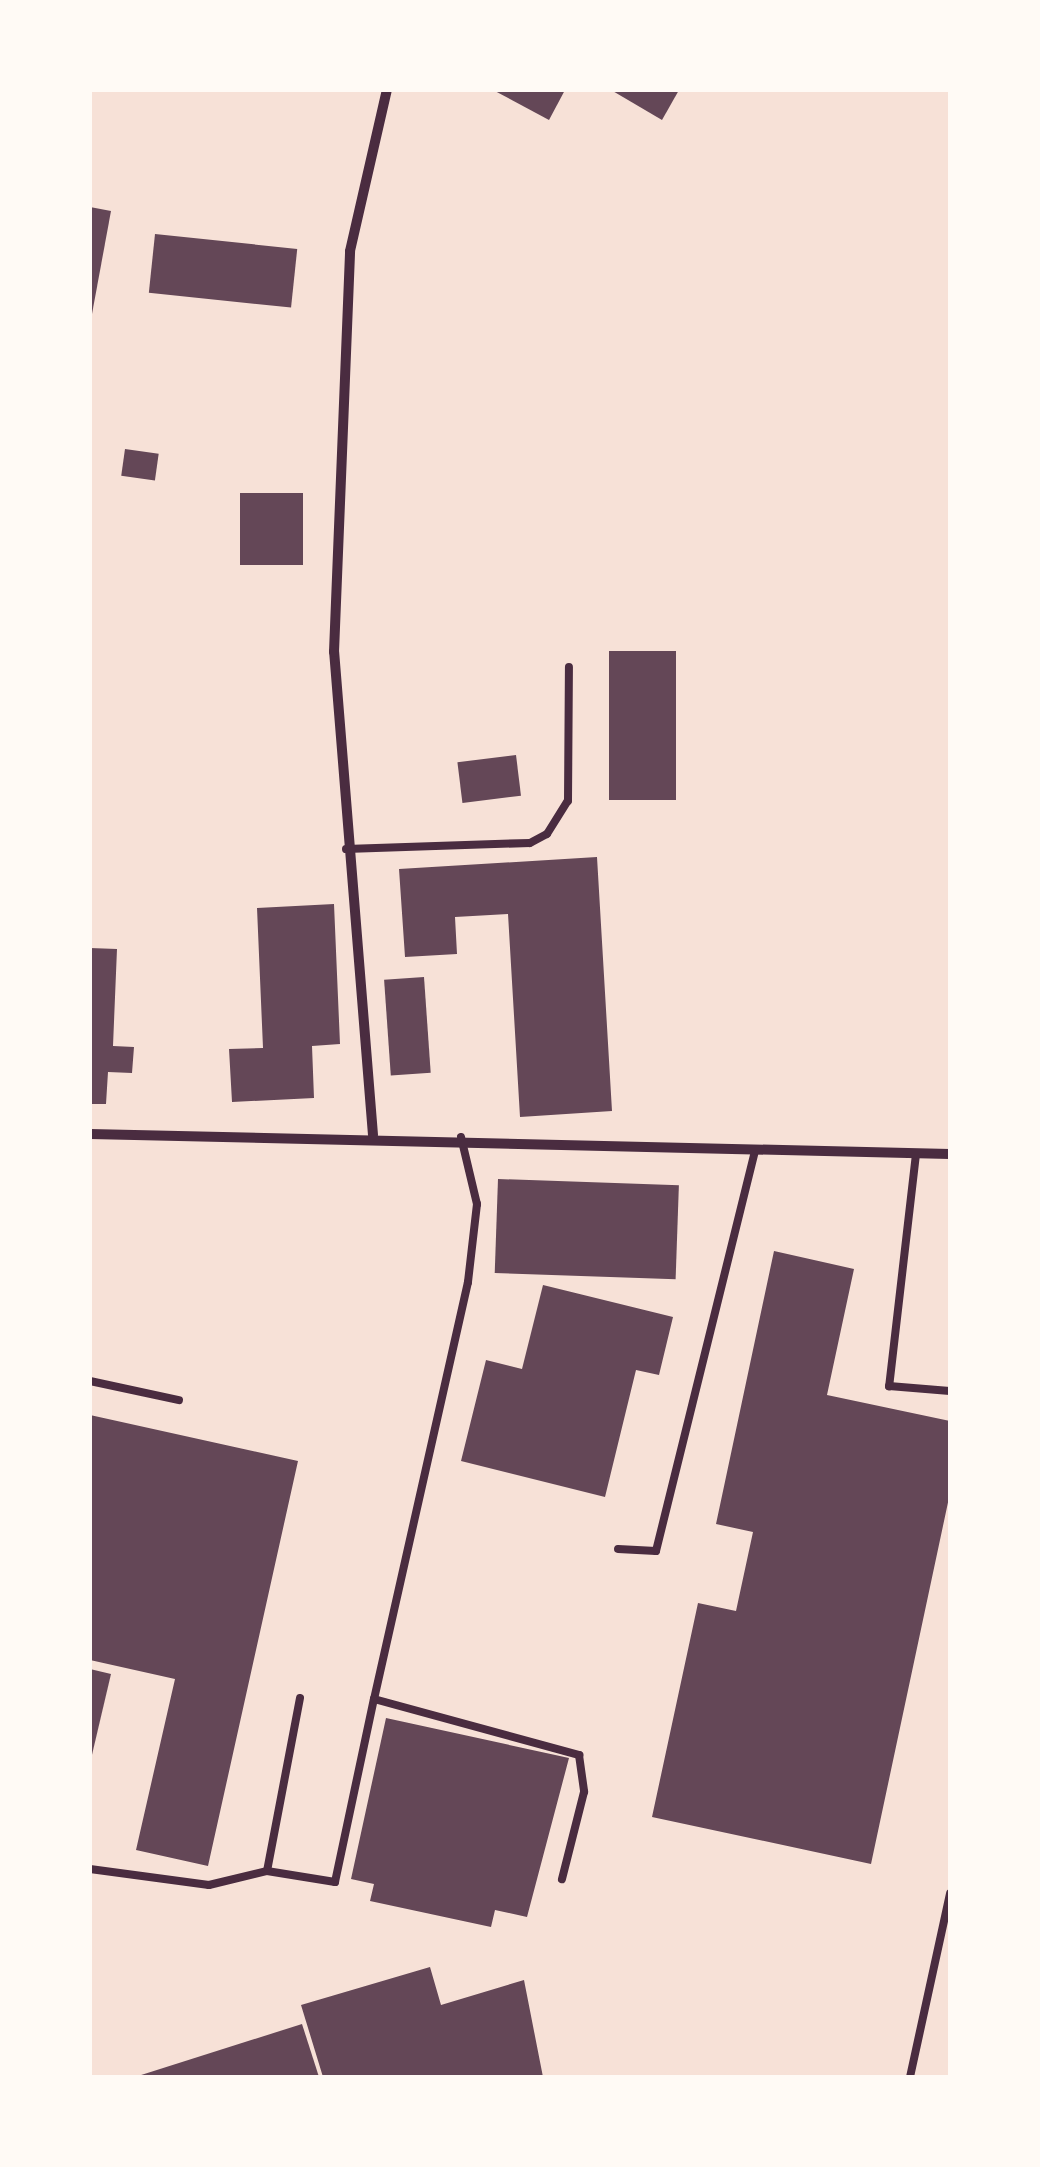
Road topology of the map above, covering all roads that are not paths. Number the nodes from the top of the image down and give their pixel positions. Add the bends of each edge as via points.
1 (386, 90) edge
2 (569, 667) dead end
3 (346, 849) junction
4 (90, 1134) edge
5 (373, 1135) junction
6 (461, 1137) junction
7 (755, 1150) junction
8 (916, 1154) junction
9 (950, 1154) edge
10 (90, 1381) edge
11 (950, 1390) edge
12 (179, 1400) dead end
13 (618, 1549) dead end
14 (300, 1698) dead end
15 (374, 1699) junction
16 (90, 1869) edge
17 (267, 1871) junction
18 (562, 1879) dead end
19 (950, 1893) edge
20 (910, 2077) edge

1 - 3 street via 350,251 340,365 334,652
2 - 3 lane via 568,801 547,834 530,843
3 - 5 street
4 - 5 street
5 - 6 street
6 - 7 street
6 - 15 lane via 477,1204 468,1282
7 - 8 street
7 - 13 lane via 656,1551
8 - 9 street
8 - 11 lane via 889,1386
10 - 12 lane
14 - 17 lane
15 - 17 lane via 335,1882
15 - 18 lane via 579,1755 584,1792
16 - 17 lane via 210,1885
19 - 20 lane

